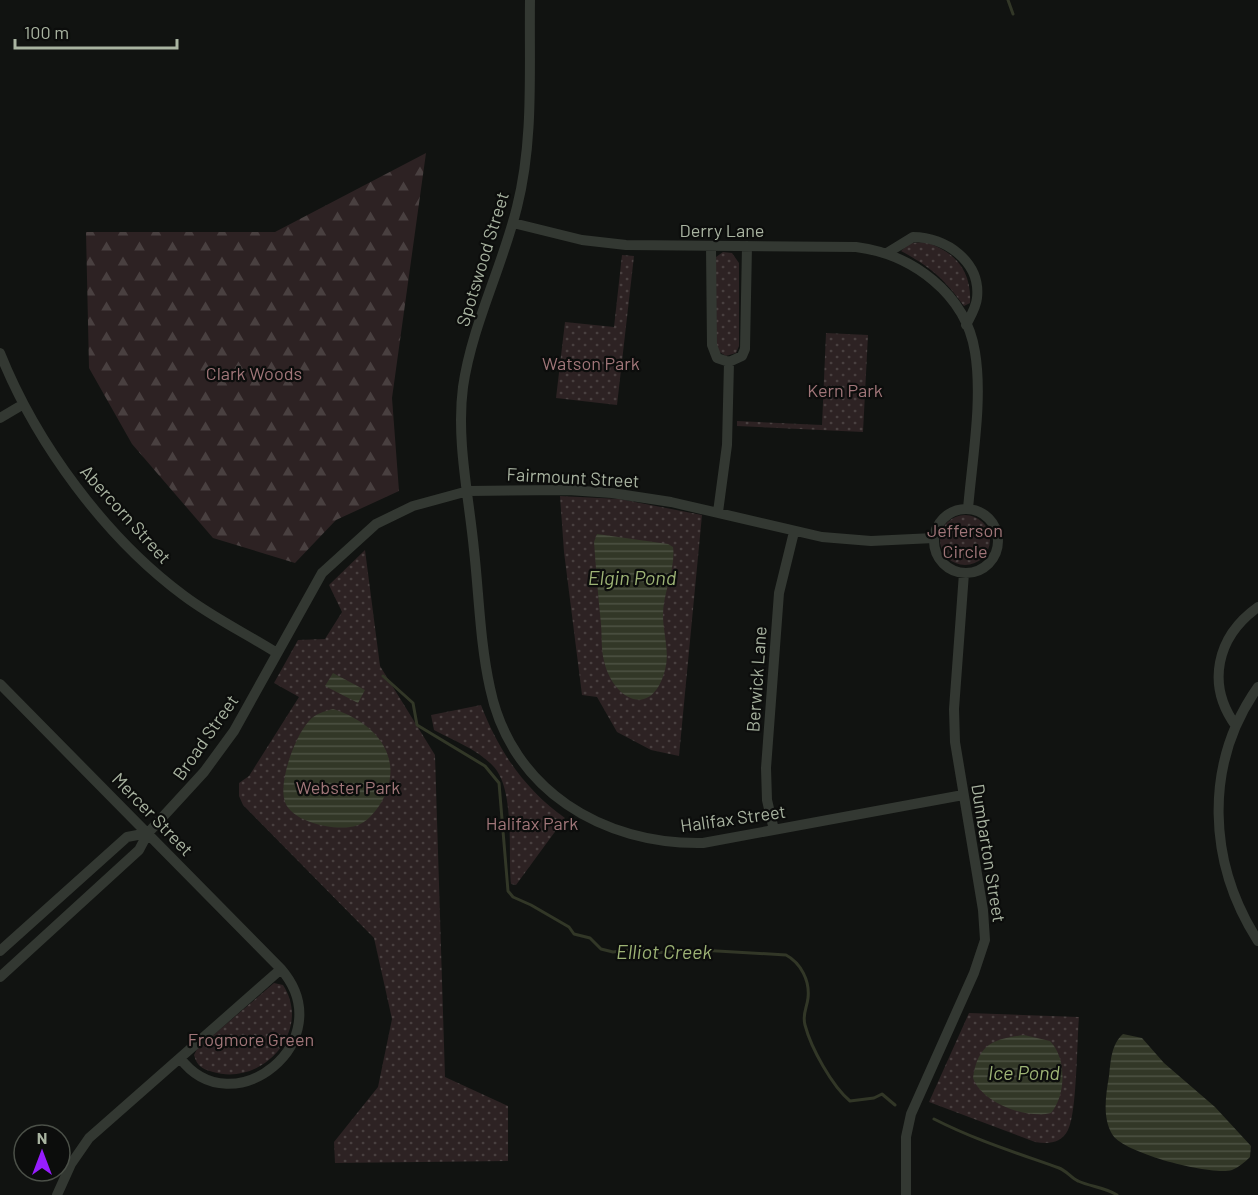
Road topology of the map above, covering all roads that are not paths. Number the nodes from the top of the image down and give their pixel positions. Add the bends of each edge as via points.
1 (530, 0) edge
2 (513, 223) junction
3 (747, 246) junction
4 (711, 247) junction
5 (887, 254) junction
6 (966, 325) junction
7 (0, 353) edge
8 (729, 362) junction
9 (22, 405) junction
10 (0, 418) edge
11 (468, 491) junction
12 (968, 508) junction
13 (718, 512) junction
14 (794, 532) junction
15 (934, 538) junction
16 (964, 573) junction
17 (1258, 607) edge
18 (277, 652) junction
19 (0, 684) edge
20 (1258, 687) edge
21 (1236, 726) junction
22 (963, 795) junction
23 (774, 830) junction
24 (148, 833) junction
25 (1258, 941) edge
26 (0, 951) edge
27 (281, 969) junction
28 (0, 977) edge
29 (180, 1058) junction
30 (57, 1195) edge
31 (906, 1195) edge

1 - 2 street, Spotswood Street via 529,125 523,184
2 - 4 street, Derry Lane via 606,243
2 - 11 street, Spotswood Street via 478,324 463,387 461,429
3 - 4 street, Derry Lane
3 - 5 street, Derry Lane via 842,246
3 - 8 street via 745,349 742,356
4 - 8 street via 712,345 717,358
5 - 6 street, Derry Lane via 927,274
5 - 6 street via 913,237 940,242 955,250 976,281 976,303
6 - 12 street via 977,369
7 - 9 street, Abercorn Street
8 - 13 street via 727,445
9 - 10 street
9 - 18 street, Abercorn Street via 73,480 138,557 204,611
11 - 13 street, Fairmount Street via 612,493
11 - 18 street, Fairmount Street via 413,506 376,524 358,538 322,573
11 - 23 street, Halifax Street via 490,690 505,730 530,771 566,805 589,820 638,838 702,843
12 - 15 street via 944,517
12 - 16 street via 993,522 998,545 990,563
13 - 14 street, Fairmount Street
14 - 15 street, Fairmount Street via 853,540
14 - 23 street, Berwick Lane via 779,593 768,745 767,793
15 - 16 street via 945,565
16 - 22 street, Dumbarton Street via 954,708
17 - 21 street via 1232,633 1219,666 1220,698
18 - 24 street, Broad Street via 234,731 204,772
19 - 24 street, Mercer Street
20 - 21 street
21 - 25 street via 1217,798 1218,829 1231,887
22 - 23 street, Halifax Street
22 - 31 street, Dumbarton Street via 985,940 911,1114 906,1137
24 - 26 street, Broad Street via 127,837
24 - 27 street, Mercer Street
24 - 28 street, Broad Street via 139,850
27 - 29 street
27 - 29 street, Mercer Street via 292,982 300,1014 295,1040 279,1063 258,1078 230,1083 192,1072
29 - 30 street via 90,1138 71,1164

